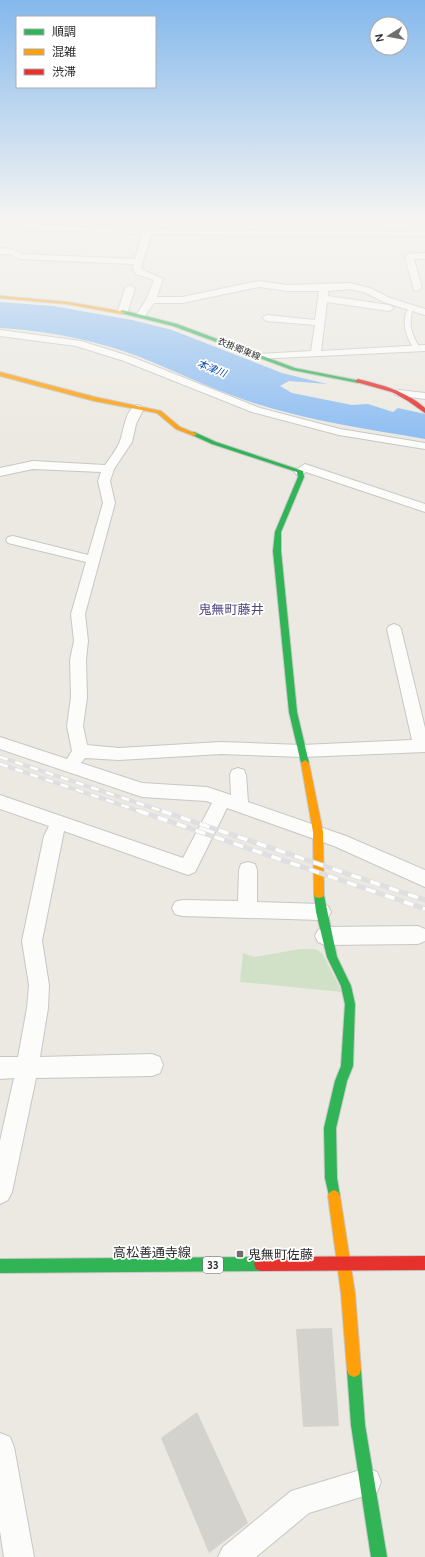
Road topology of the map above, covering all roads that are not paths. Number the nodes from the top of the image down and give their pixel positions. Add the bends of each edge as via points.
1 (323, 293) edge
2 (128, 294) edge
3 (153, 294) edge
4 (213, 294) edge
5 (326, 294) edge
6 (373, 294) edge
7 (0, 297) edge
8 (151, 300) junction
9 (389, 308) dead end
10 (411, 308) junction
11 (123, 311) junction
12 (425, 312) edge
13 (141, 316) junction
14 (267, 318) dead end
15 (319, 323) junction
16 (0, 333) edge
17 (421, 348) edge
18 (316, 354) junction
19 (259, 357) junction
20 (0, 374) edge
21 (404, 396) junction
22 (425, 396) edge
23 (138, 408) junction
24 (425, 410) edge
25 (425, 446) edge
26 (108, 469) junction
27 (300, 471) junction
28 (0, 472) edge
29 (425, 508) edge
30 (13, 540) dead end
31 (93, 560) junction
32 (394, 629) dead end
33 (0, 743) edge
34 (423, 746) edge
35 (80, 751) junction
36 (302, 751) junction
37 (71, 766) junction
38 (238, 775) dead end
39 (222, 800) junction
40 (0, 802) edge
41 (240, 806) junction
42 (59, 823) junction
43 (318, 834) junction
44 (248, 870) dead end
45 (425, 879) edge
46 (182, 908) dead end
47 (248, 910) junction
48 (321, 912) junction
49 (418, 934) dead end
50 (326, 936) junction
51 (152, 1065) dead end
52 (27, 1067) junction
53 (0, 1068) edge
54 (0, 1192) edge
55 (425, 1263) edge
56 (344, 1264) junction
57 (0, 1266) edge
58 (0, 1447) edge
59 (367, 1482) junction
60 (19, 1557) edge
61 (233, 1557) edge
62 (379, 1557) edge

1 - 15 street
2 - 11 street
3 - 8 street
4 - 8 street via 182,300
5 - 9 street
6 - 10 street
7 - 11 street, 衣掛郷東線 via 72,302
8 - 13 street
10 - 12 street
10 - 17 lane via 406,320 410,338
11 - 13 street, 衣掛郷東線
13 - 19 street, 衣掛郷東線 via 205,335
14 - 15 street via 281,315
15 - 18 street
16 - 25 street via 77,343 128,358 256,410 339,432
17 - 18 street
18 - 19 street
19 - 21 street, 衣掛郷東線 via 314,374 359,382
20 - 23 street
21 - 22 street
21 - 24 street, 衣掛郷東線
23 - 26 street via 130,424 126,442
23 - 27 street via 159,412 178,428 214,443
26 - 28 street via 33,465
26 - 31 street via 104,482 109,503
27 - 29 street via 305,468
27 - 36 street via 301,477 278,532 277,551 293,712
30 - 31 street
31 - 35 street via 78,614 81,641 75,726
32 - 34 street
33 - 37 street
34 - 36 street
35 - 36 street via 119,754 221,748
35 - 37 street
36 - 43 street via 312,792
37 - 39 street via 142,790 208,794
38 - 41 street
39 - 41 street
39 - 42 street via 188,867
40 - 42 street
41 - 43 street
42 - 52 street via 53,836 32,941 31,950 38,968 39,986
43 - 45 street via 340,841
43 - 48 street via 317,873
44 - 47 street
46 - 47 street
47 - 48 street
48 - 50 street
49 - 50 street
50 - 56 street via 332,957 346,986 350,1004 347,1066 330,1128 331,1178
51 - 52 street
52 - 53 street
52 - 54 street
55 - 56 street, 高松善通寺線 / 33
56 - 57 street, 高松善通寺線 / 33
56 - 59 street via 358,1418
58 - 60 street
59 - 61 street via 301,1501
59 - 62 street

